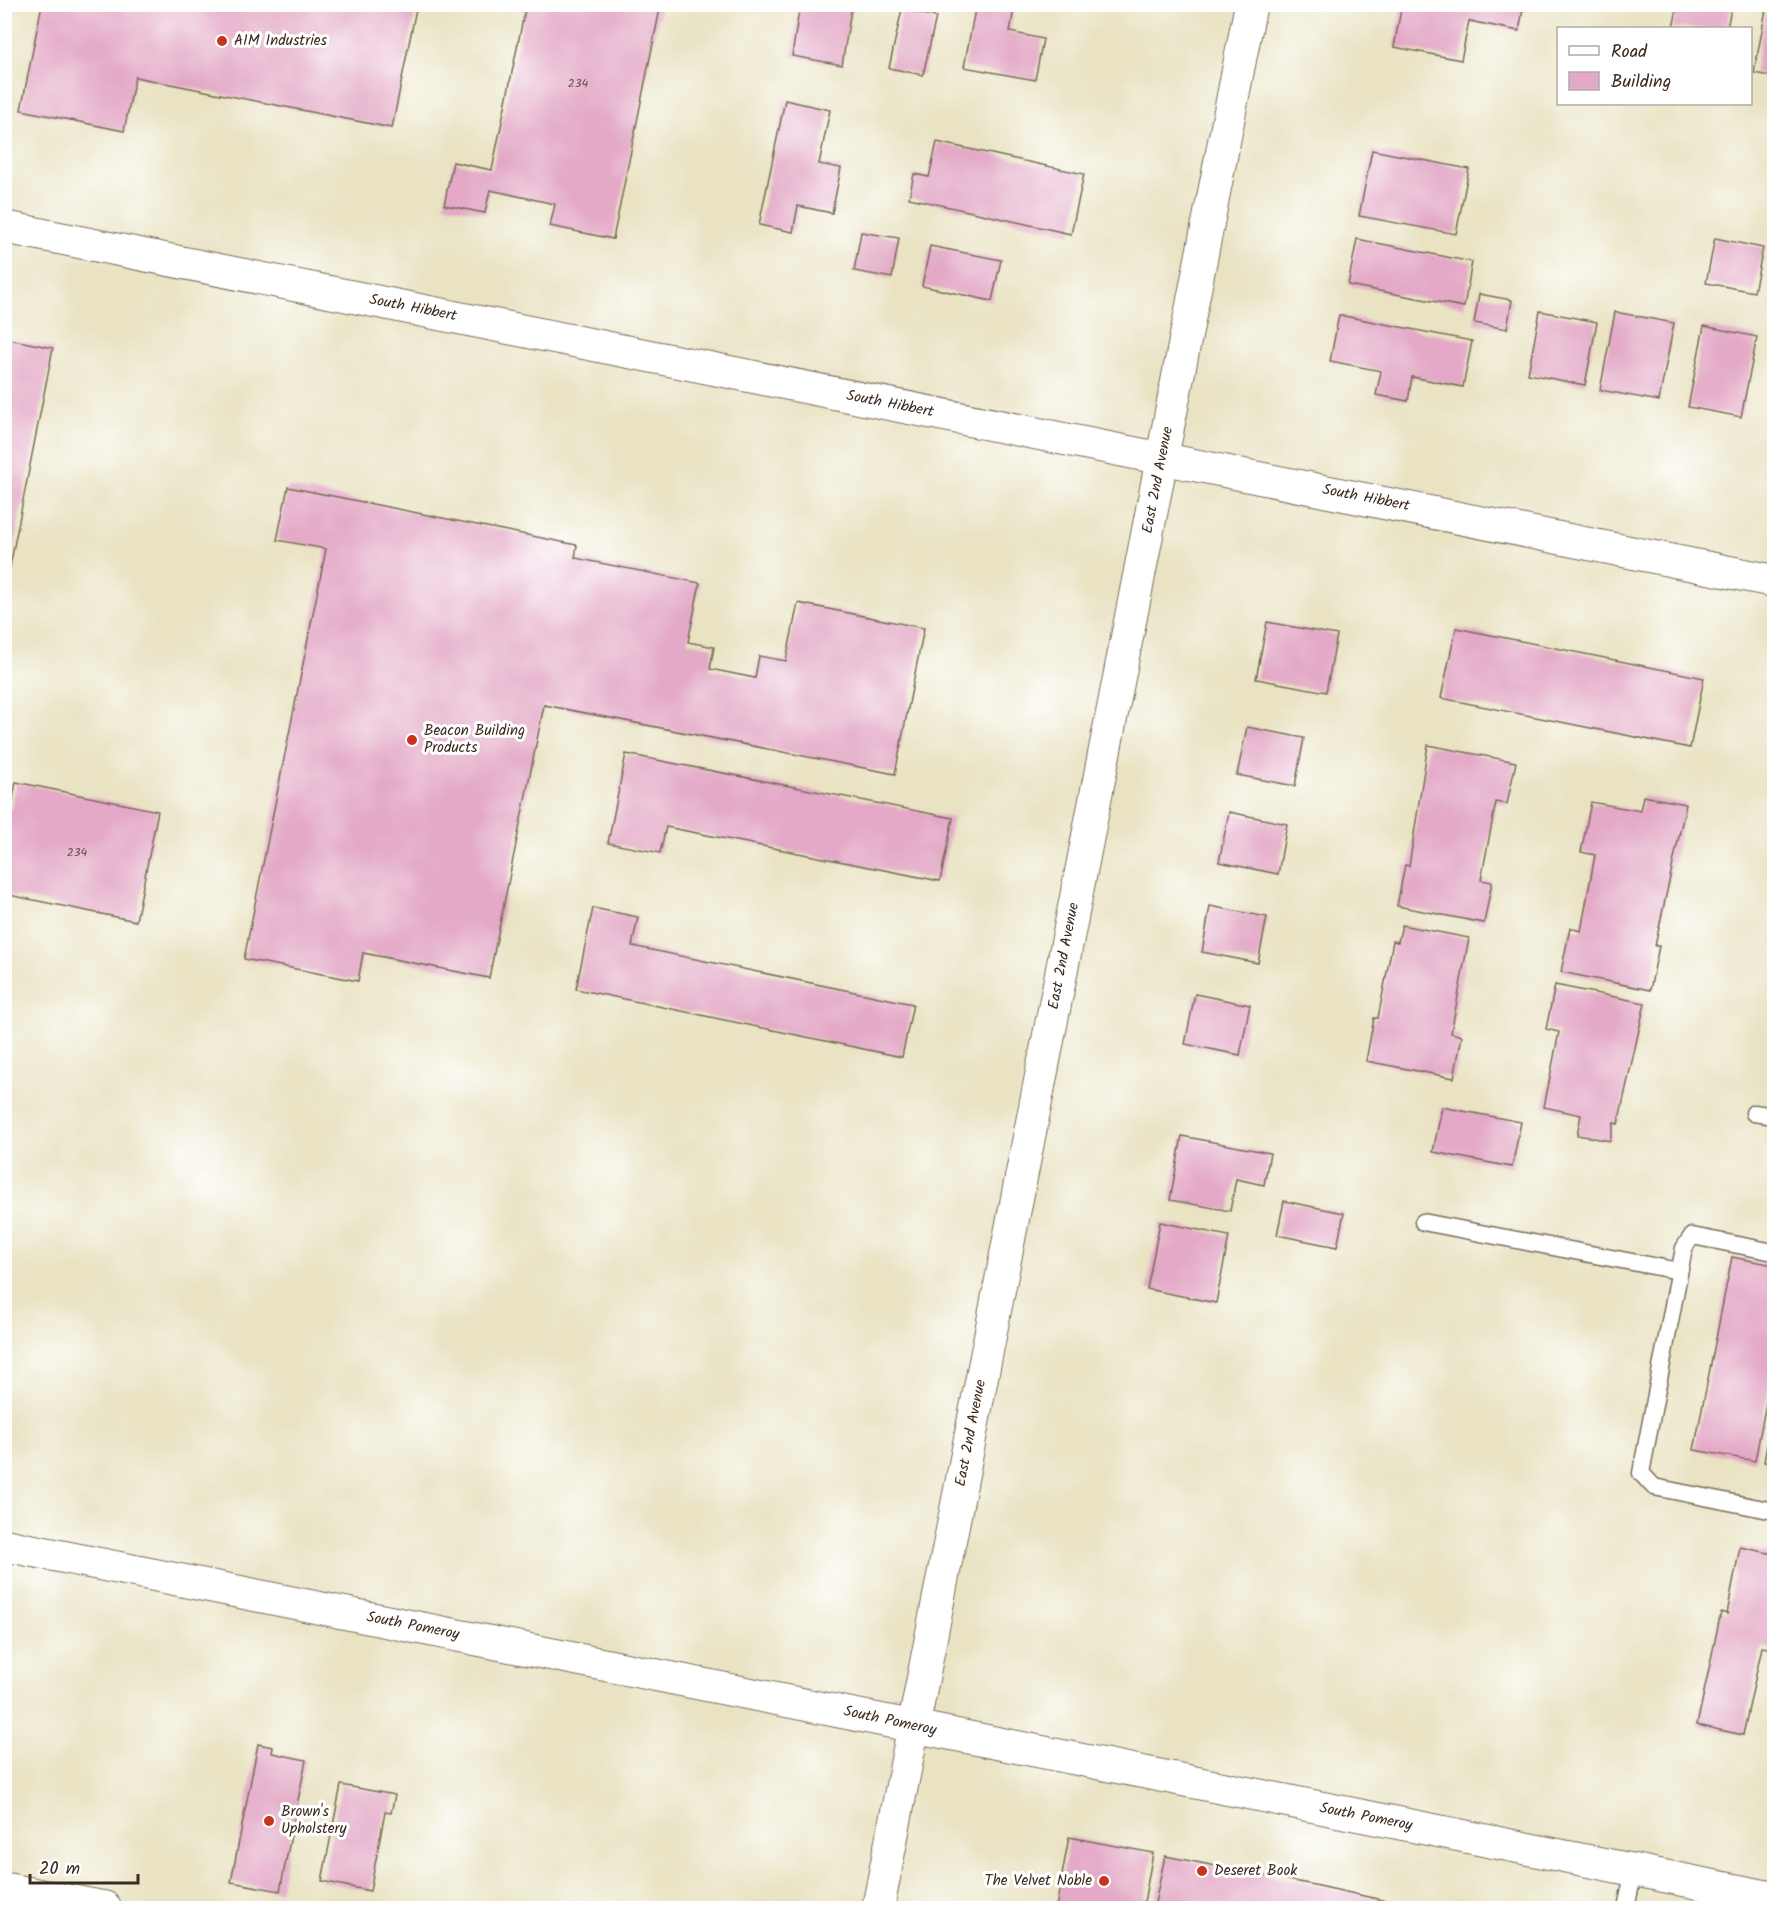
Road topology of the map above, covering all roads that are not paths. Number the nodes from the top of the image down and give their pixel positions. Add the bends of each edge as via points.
1 (1251, 4) edge
2 (4, 227) edge
3 (1162, 457) junction
4 (1774, 581) edge
5 (1754, 1113) dead end
6 (1774, 1116) edge
7 (1423, 1222) dead end
8 (1774, 1252) edge
9 (1679, 1271) junction
10 (1774, 1511) edge
11 (4, 1545) edge
12 (914, 1727) junction
13 (1634, 1870) junction
14 (4, 1889) edge
15 (1774, 1898) edge
16 (105, 1908) edge
17 (878, 1908) edge
18 (1626, 1908) edge

1 - 3 street, East 2nd Avenue
2 - 3 street, South Hibbert
3 - 4 street, South Hibbert
3 - 12 street, East 2nd Avenue
5 - 6 lane
7 - 9 lane
8 - 9 lane via 1692,1236 1684,1248
9 - 10 lane via 1641,1473 1654,1487
11 - 12 street, South Pomeroy
12 - 13 street, South Pomeroy
12 - 17 street, East 2nd Avenue
13 - 15 street, South Pomeroy
13 - 18 lane
14 - 16 main road

